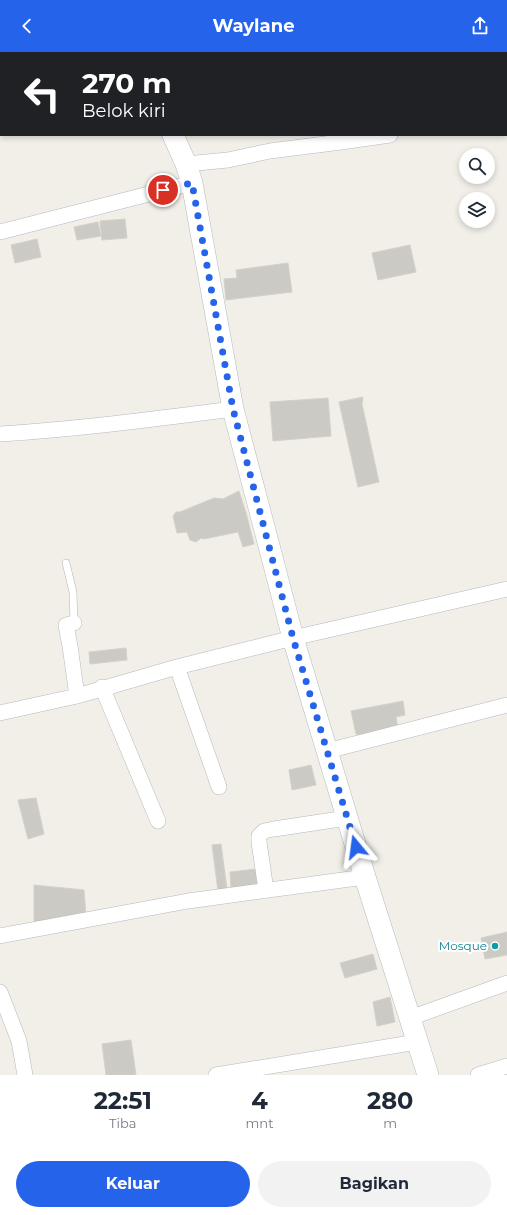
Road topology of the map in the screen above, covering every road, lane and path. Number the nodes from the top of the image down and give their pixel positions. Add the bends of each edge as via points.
1 (173, 136) edge
2 (383, 136) edge
3 (189, 174) junction
4 (0, 232) edge
5 (233, 409) junction
6 (0, 434) edge
7 (66, 563) dead end
8 (507, 589) edge
9 (74, 623) joint
10 (293, 638) junction
11 (177, 667) junction
12 (102, 687) junction
13 (77, 696) junction
14 (507, 705) edge
15 (0, 713) edge
16 (327, 751) junction
17 (219, 788) dead end
18 (347, 818) junction
19 (158, 821) dead end
20 (364, 876) junction
21 (266, 890) junction
22 (0, 936) edge
23 (507, 983) edge
24 (0, 992) edge
25 (410, 1018) junction
26 (417, 1042) junction
27 (507, 1066) edge
28 (25, 1075) edge
29 (216, 1075) edge
30 (428, 1075) edge
31 (478, 1075) edge

1 - 3 main road
2 - 3 street via 270,151 228,160
3 - 4 street
3 - 5 main road
5 - 6 street via 137,422
5 - 10 main road
7 - 9 lane via 73,592
8 - 10 street
9 - 13 street via 66,625
10 - 11 street
10 - 16 main road
11 - 12 street
11 - 17 street
12 - 13 street
12 - 19 street
13 - 15 street
14 - 16 street
16 - 18 main road
18 - 20 main road
18 - 21 street via 274,829 259,836
20 - 21 street
20 - 25 main road
21 - 22 street
23 - 25 street
24 - 28 street via 19,1041
25 - 26 main road
26 - 29 street
26 - 30 main road
27 - 31 street

